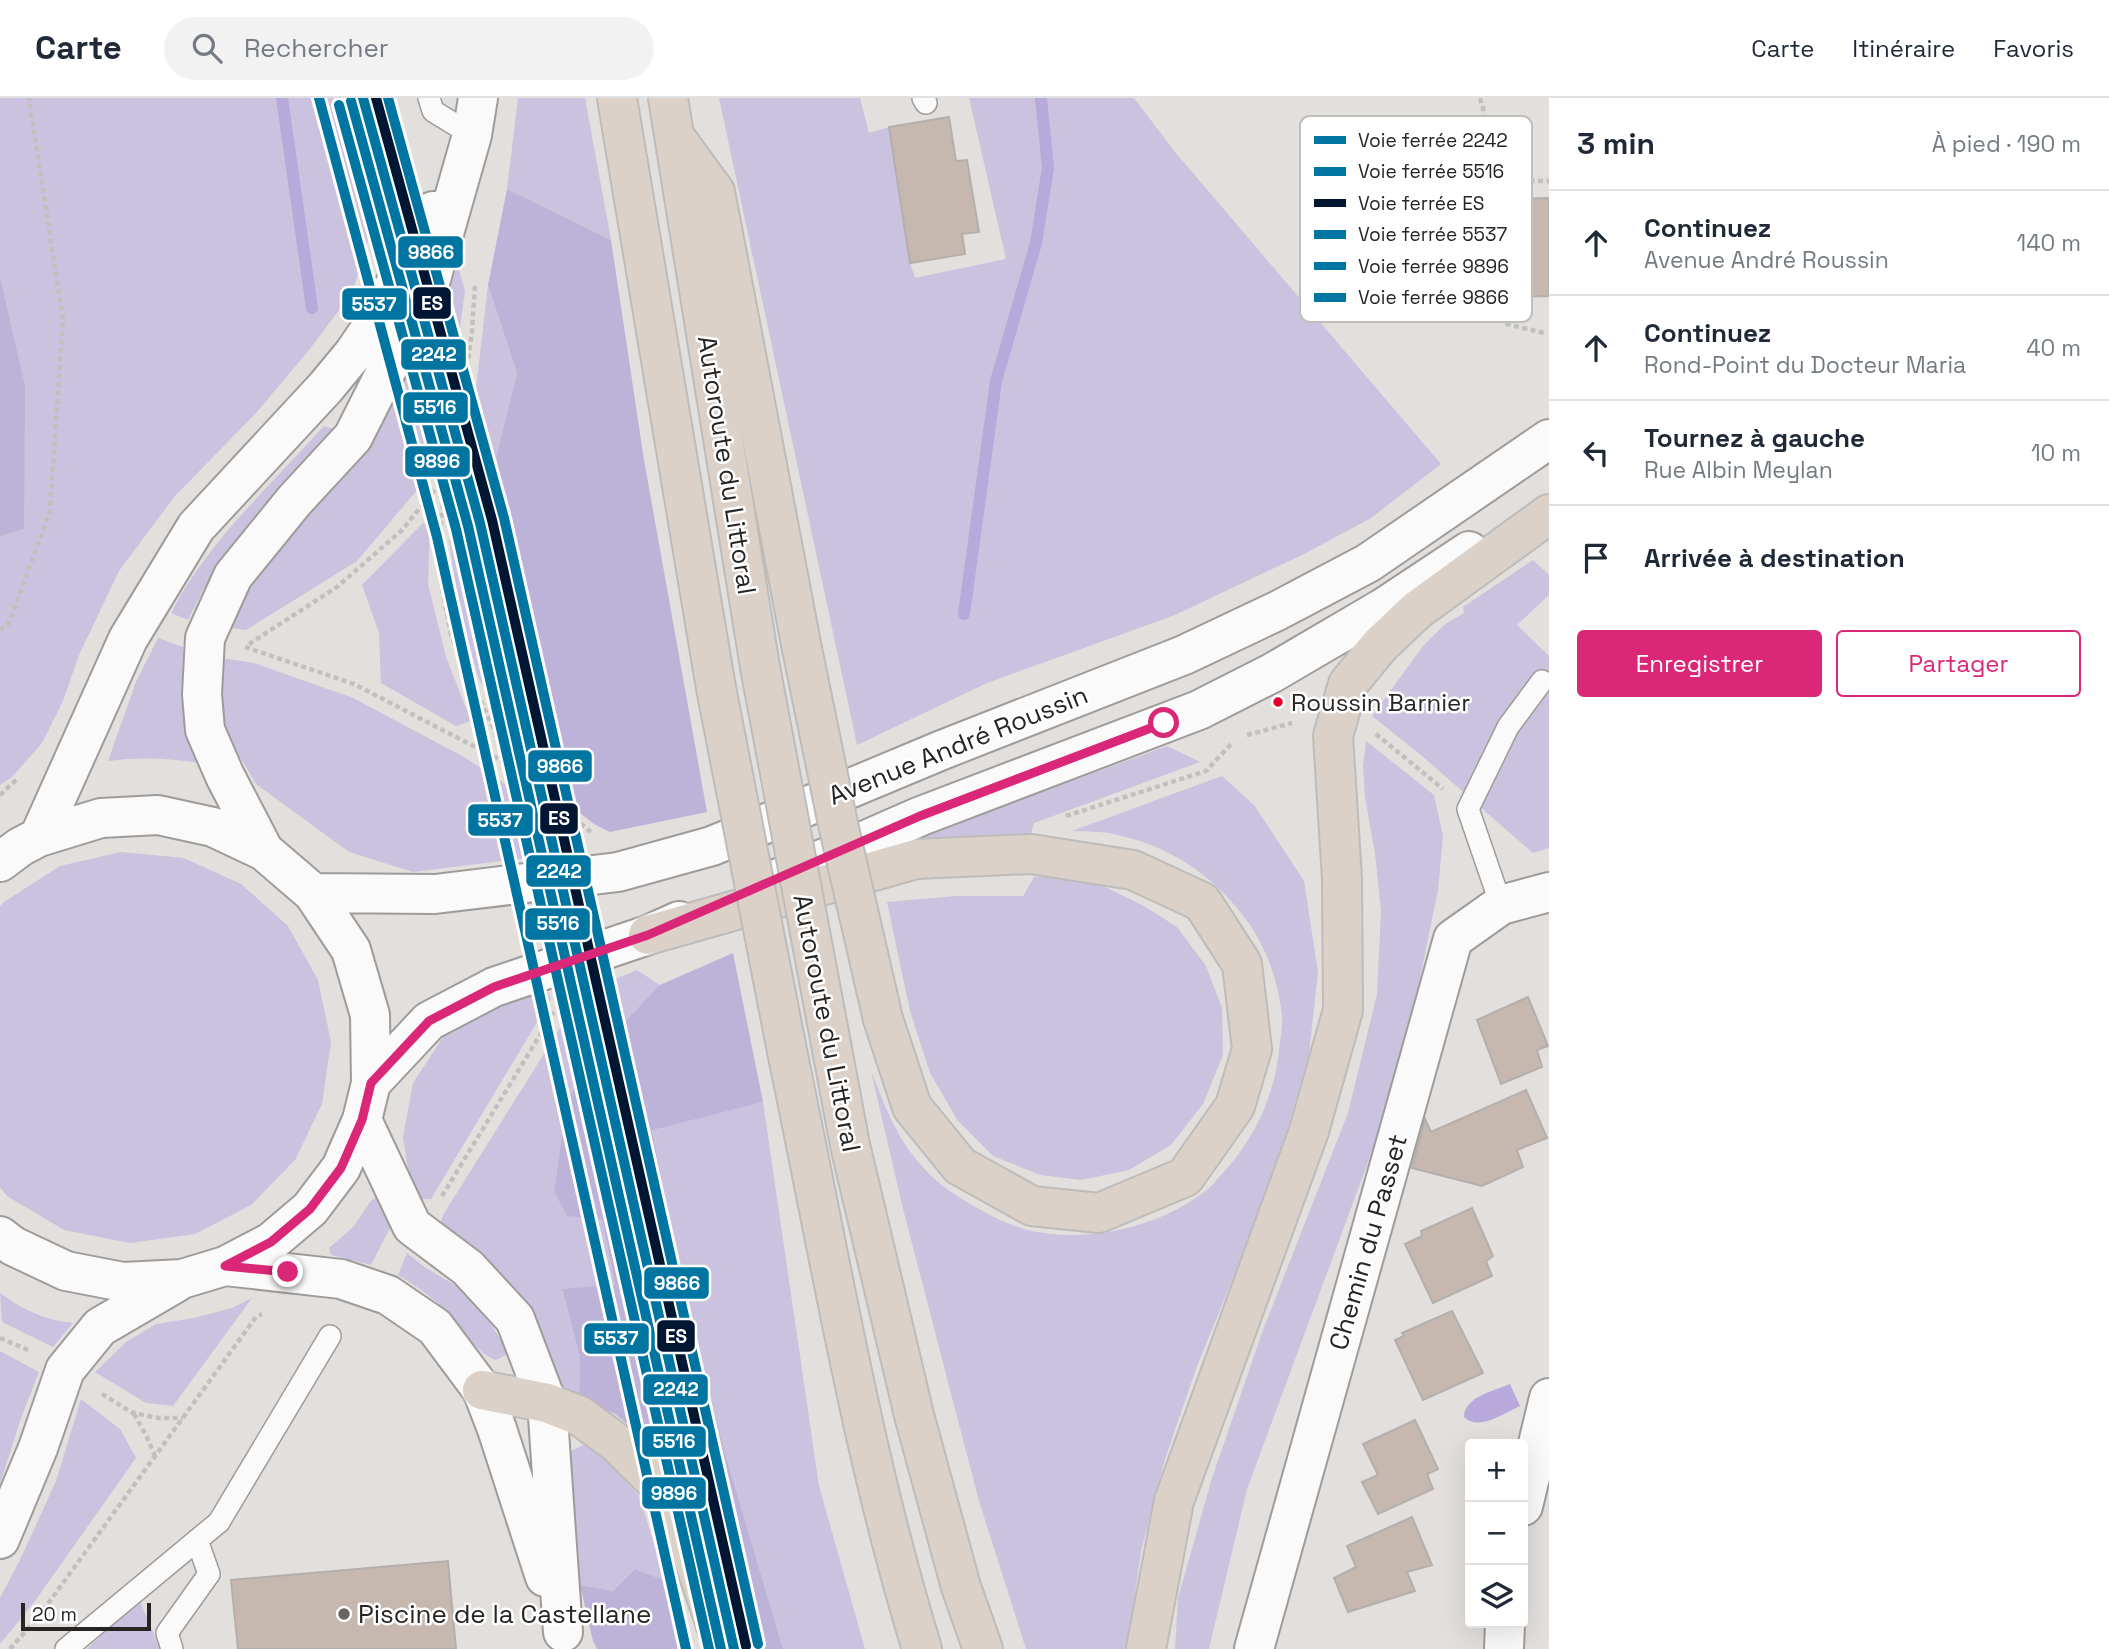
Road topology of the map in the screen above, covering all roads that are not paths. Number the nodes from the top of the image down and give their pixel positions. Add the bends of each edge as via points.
1 (429, 98) edge
2 (617, 100) edge
3 (669, 111) edge
4 (475, 116) edge
5 (1549, 439) edge
6 (1549, 500) edge
7 (1549, 514) edge
8 (1542, 681) dead end
9 (15, 847) edge
10 (264, 851) junction
11 (313, 892) junction
12 (1549, 892) edge
13 (1501, 905) junction
14 (648, 935) junction
15 (371, 1083) junction
16 (362, 1120) junction
17 (0, 1236) edge
18 (225, 1266) junction
19 (182, 1279) junction
20 (330, 1336) dead end
21 (482, 1390) junction
22 (1549, 1398) edge
23 (547, 1403) junction
24 (1524, 1502) edge
25 (0, 1539) edge
26 (197, 1539) junction
27 (1505, 1628) edge
28 (566, 1640) edge
29 (66, 1649) edge
30 (172, 1649) edge
31 (724, 1649) edge
32 (922, 1649) edge
33 (983, 1649) edge
34 (1146, 1649) edge
35 (1254, 1649) edge
36 (1504, 1649) edge

1 - 4 lane via 433,111
2 - 32 highway, Autoroute du Littoral, bridge via 716,688 789,1061 863,1420
3 - 14 highway, bridge via 715,192 838,824 883,1019 912,1107 960,1166 1032,1206 1099,1213 1185,1177 1235,1106 1252,1049 1242,964 1202,902 1133,870 1031,854 916,859
3 - 33 highway, Autoroute du Littoral, bridge via 760,667 850,1145 914,1415 961,1587
4 - 9 main road via 377,319 325,388 196,527 128,639
4 - 10 main road via 429,286 353,437 233,576 205,638 205,730
5 - 11 main road, Avenue André Roussin via 1368,563 1277,611 1184,655 712,846 618,872 435,894
6 - 14 main road, Avenue André Roussin via 1382,608 1199,710 920,816
7 - 34 highway via 1417,610 1348,684 1353,723 1333,736 1342,879 1343,1010 1310,1131 1174,1501
8 - 13 lane via 1508,727 1468,809
9 - 10 main road via 101,818 158,815 213,827
10 - 11 main road
11 - 15 main road via 351,950 370,1015
12 - 13 main road, Chemin du Passet
13 - 35 main road, Chemin du Passet via 1453,939
14 - 15 main road, Avenue André Roussin via 494,987 429,1021
15 - 16 main road
16 - 18 main road via 341,1168 310,1209 271,1242
16 - 23 main road via 412,1226 468,1268 515,1319
17 - 19 main road via 66,1271 123,1282
18 - 19 main road
18 - 21 main road via 341,1279 387,1296 435,1327
19 - 25 main road via 100,1327 65,1370
20 - 26 lane via 219,1522
21 - 23 highway
21 - 28 main road
22 - 24 main road
23 - 28 main road
23 - 31 highway via 580,1416 618,1444 659,1485 693,1558
26 - 29 lane
26 - 30 lane via 209,1574 167,1633
27 - 36 main road

